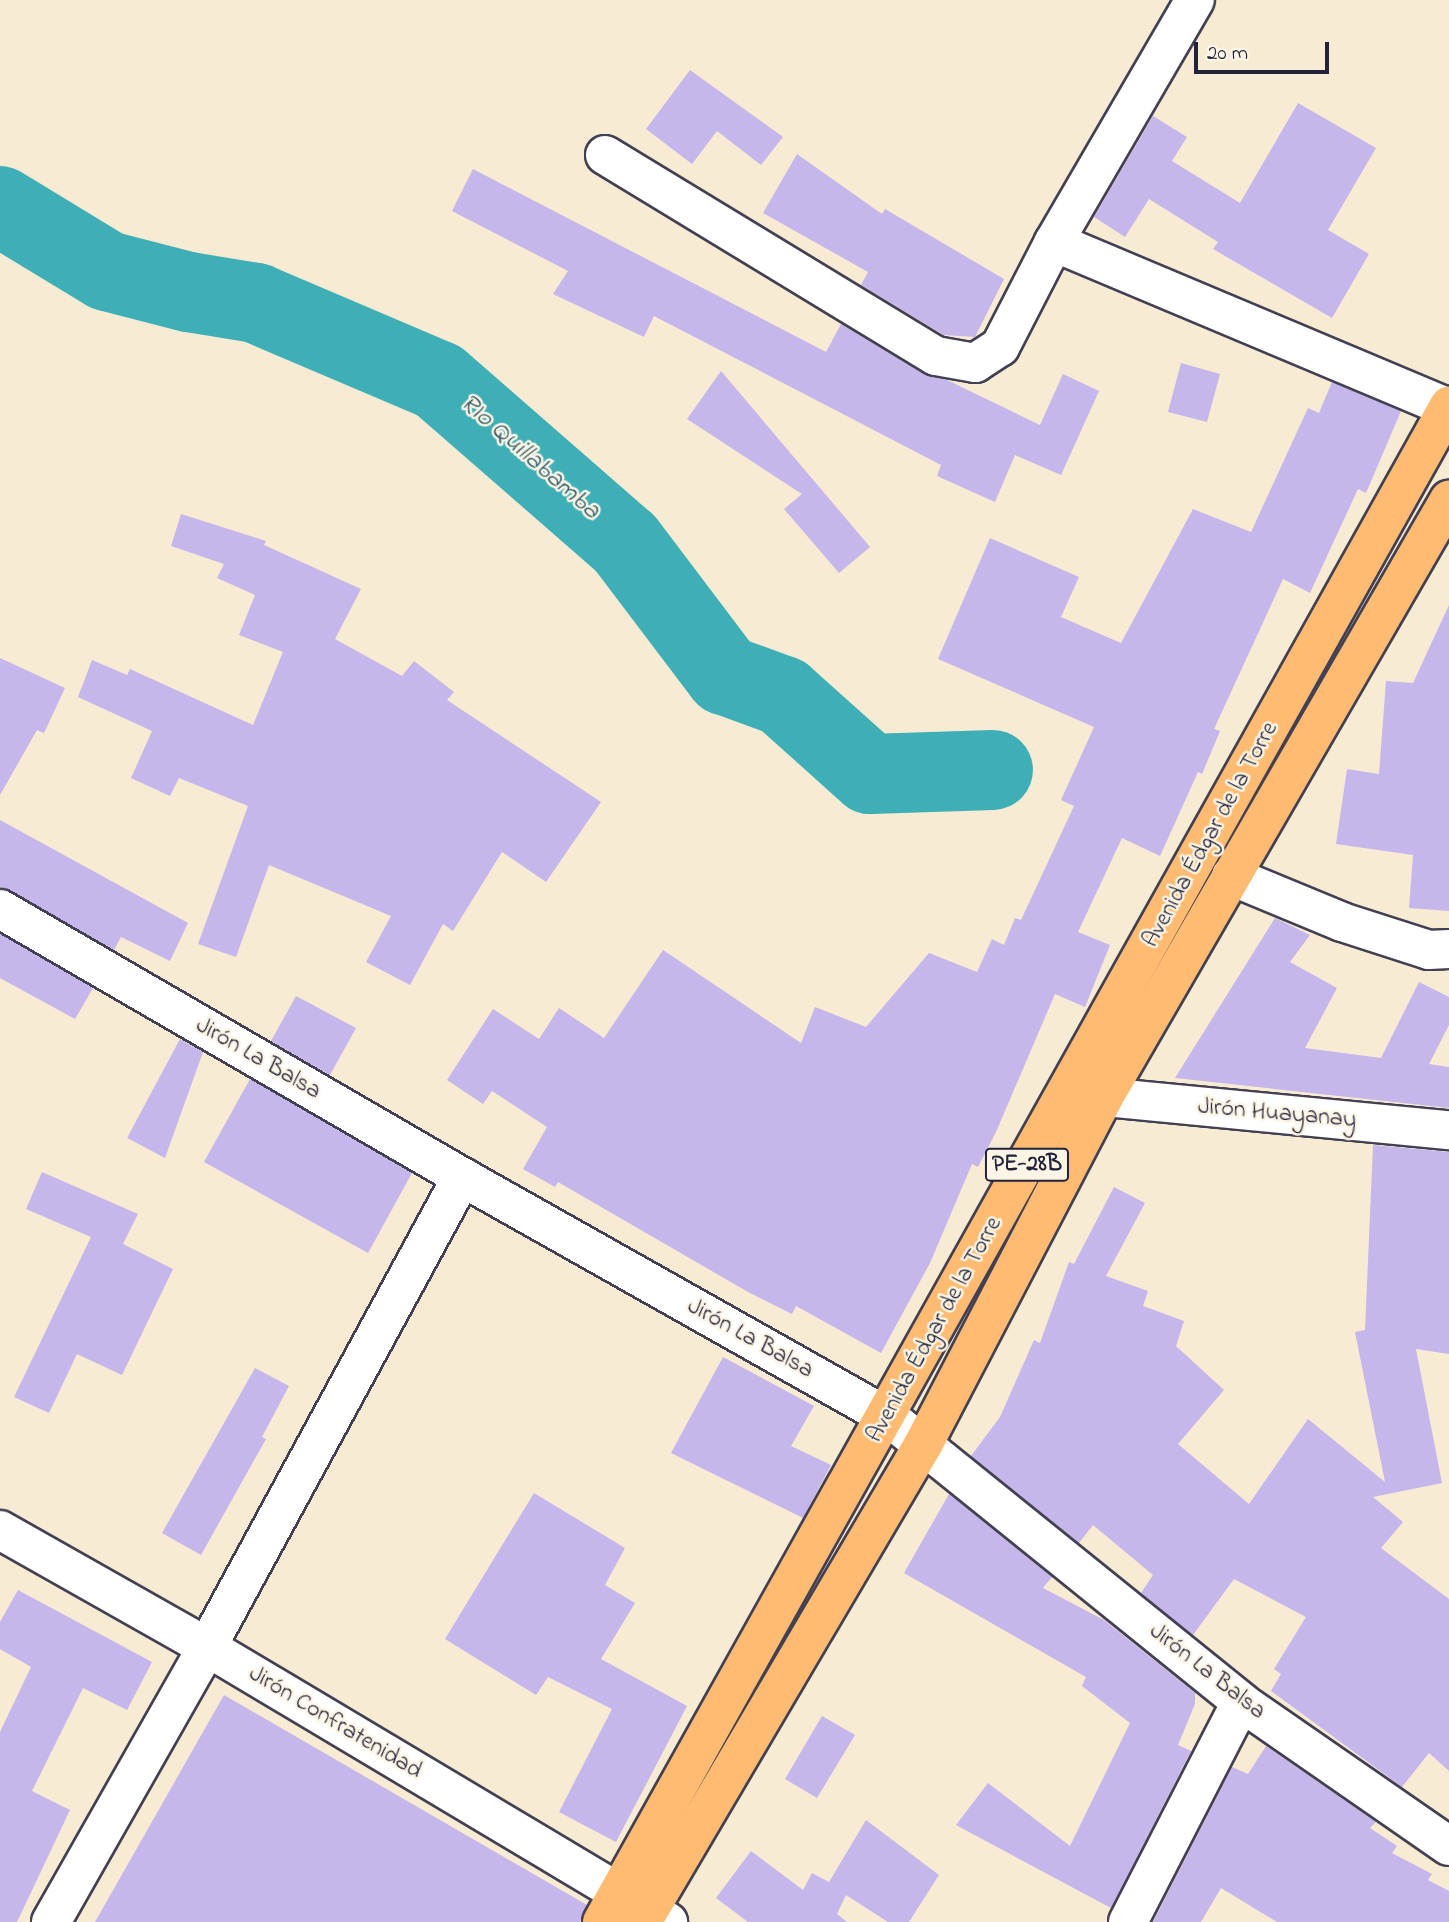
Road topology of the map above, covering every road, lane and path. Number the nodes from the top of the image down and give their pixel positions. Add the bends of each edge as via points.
1 (1195, 0) edge
2 (605, 155) dead end
3 (1054, 242) junction
4 (1449, 407) edge
5 (1449, 500) edge
6 (1231, 876) junction
7 (0, 909) edge
8 (1449, 948) edge
9 (1104, 1097) junction
10 (1449, 1130) edge
11 (462, 1177) junction
12 (887, 1416) junction
13 (924, 1443) junction
14 (0, 1530) edge
15 (207, 1647) junction
16 (1241, 1702) junction
17 (1449, 1846) edge
18 (636, 1913) edge
19 (51, 1922) edge
20 (1128, 1922) edge

1 - 3 street
2 - 3 street via 936,356 975,363 1000,346
3 - 4 street
4 - 12 highway, Avenida Édgar de la Torre / PE-28B
5 - 6 highway, Avenida Édgar de la Torre / PE-28B
6 - 8 street via 1342,922 1429,950
6 - 9 highway, Avenida Édgar de la Torre / PE-28B
7 - 11 street, Jirón La Balsa
9 - 10 street, Jirón Huayanay
9 - 13 highway, Avenida Édgar de la Torre / PE-28B
11 - 12 street, Jirón La Balsa
11 - 15 street
12 - 13 street, Jirón La Balsa
12 - 18 highway, Avenida Édgar de la Torre / PE-28B
13 - 16 street, Jirón La Balsa
13 - 18 highway, Avenida Édgar de la Torre / PE-28B
14 - 15 street, Jirón Confratenidad
15 - 18 street, Jirón Confratenidad
15 - 19 street
16 - 17 street, Jirón La Balsa
16 - 20 street

